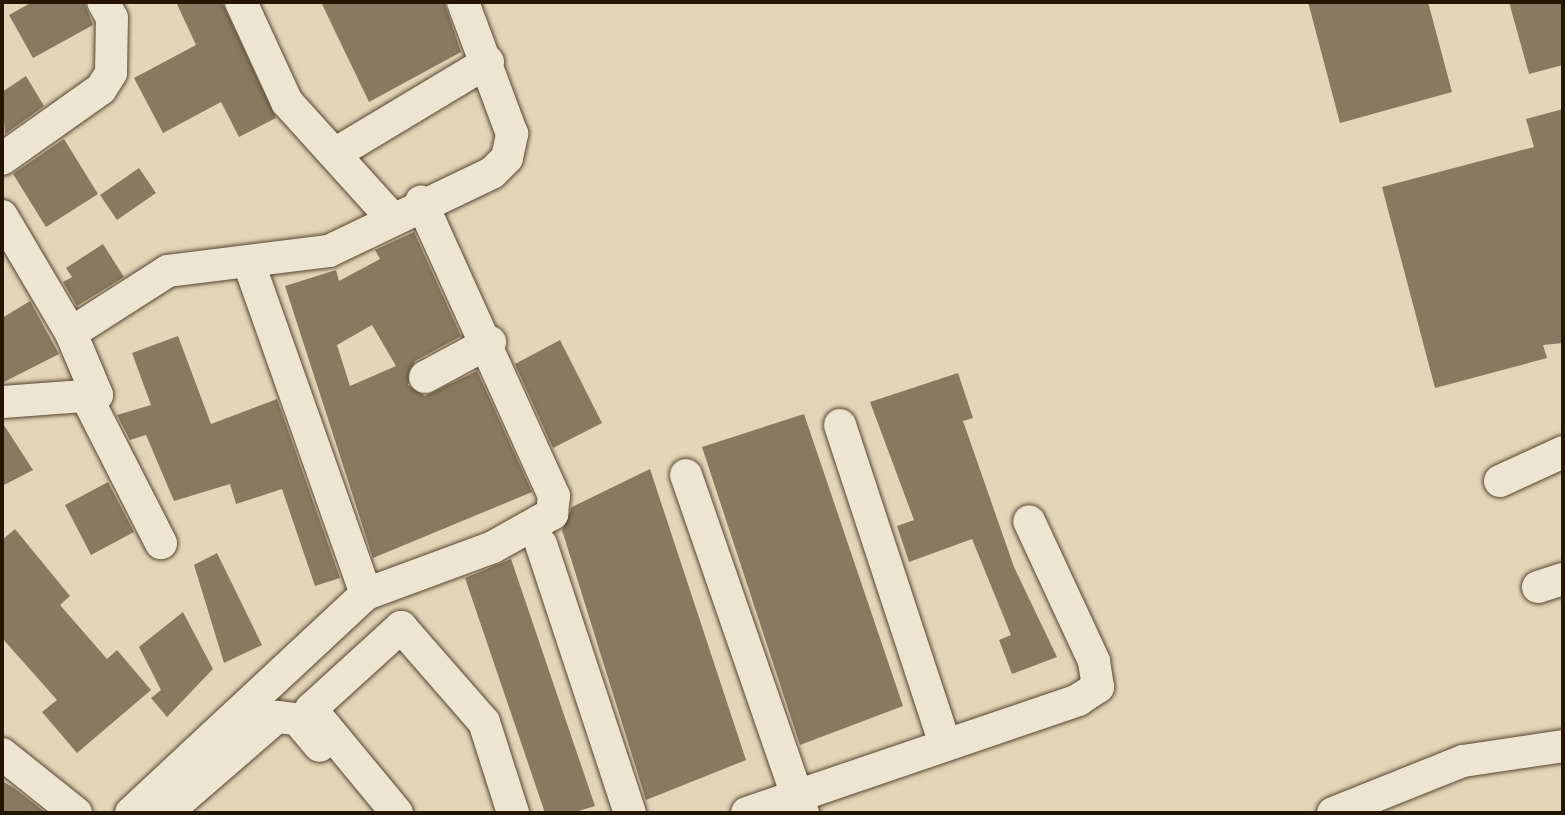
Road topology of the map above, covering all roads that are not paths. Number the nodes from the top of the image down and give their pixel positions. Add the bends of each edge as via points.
1 (103, 2) edge
2 (241, 2) edge
3 (463, 2) edge
4 (488, 62) junction
5 (338, 152) junction
6 (2, 159) edge
7 (421, 202) junction
8 (2, 216) edge
9 (390, 216) junction
10 (249, 264) junction
11 (71, 333) junction
12 (490, 342) junction
13 (425, 377) dead end
14 (87, 398) junction
15 (2, 402) edge
16 (840, 425) dead end
17 (1563, 452) edge
18 (686, 475) dead end
19 (1500, 481) dead end
20 (1029, 521) dead end
21 (161, 543) dead end
22 (541, 544) dead end
23 (366, 594) junction
24 (945, 745) junction
25 (1563, 746) edge
26 (2, 754) edge
27 (800, 804) edge
28 (150, 810) edge
29 (76, 813) edge
30 (376, 813) edge
31 (397, 813) edge
32 (513, 813) edge
33 (630, 813) edge
34 (747, 813) edge
35 (1333, 813) edge

1 - 6 street via 112,18 111,73 101,89
2 - 5 street via 287,102
3 - 4 street
4 - 5 street
4 - 7 street via 512,134 507,158 492,173
5 - 9 street
7 - 9 street
7 - 12 street
8 - 11 street
9 - 10 street via 329,251
10 - 11 street via 168,271
10 - 23 street
11 - 14 street via 97,395
12 - 13 street
12 - 23 street via 554,496 552,514 493,547
14 - 15 street
14 - 21 street
16 - 24 street
17 - 19 street
18 - 27 street
20 - 24 street via 1094,661 1098,687 1078,700
22 - 33 street
23 - 28 street
24 - 27 street
25 - 35 street via 1463,761
26 - 29 street
27 - 34 street
28 - 30 street via 277,717 290,716
31 - 32 street via 311,709 401,627 484,722

